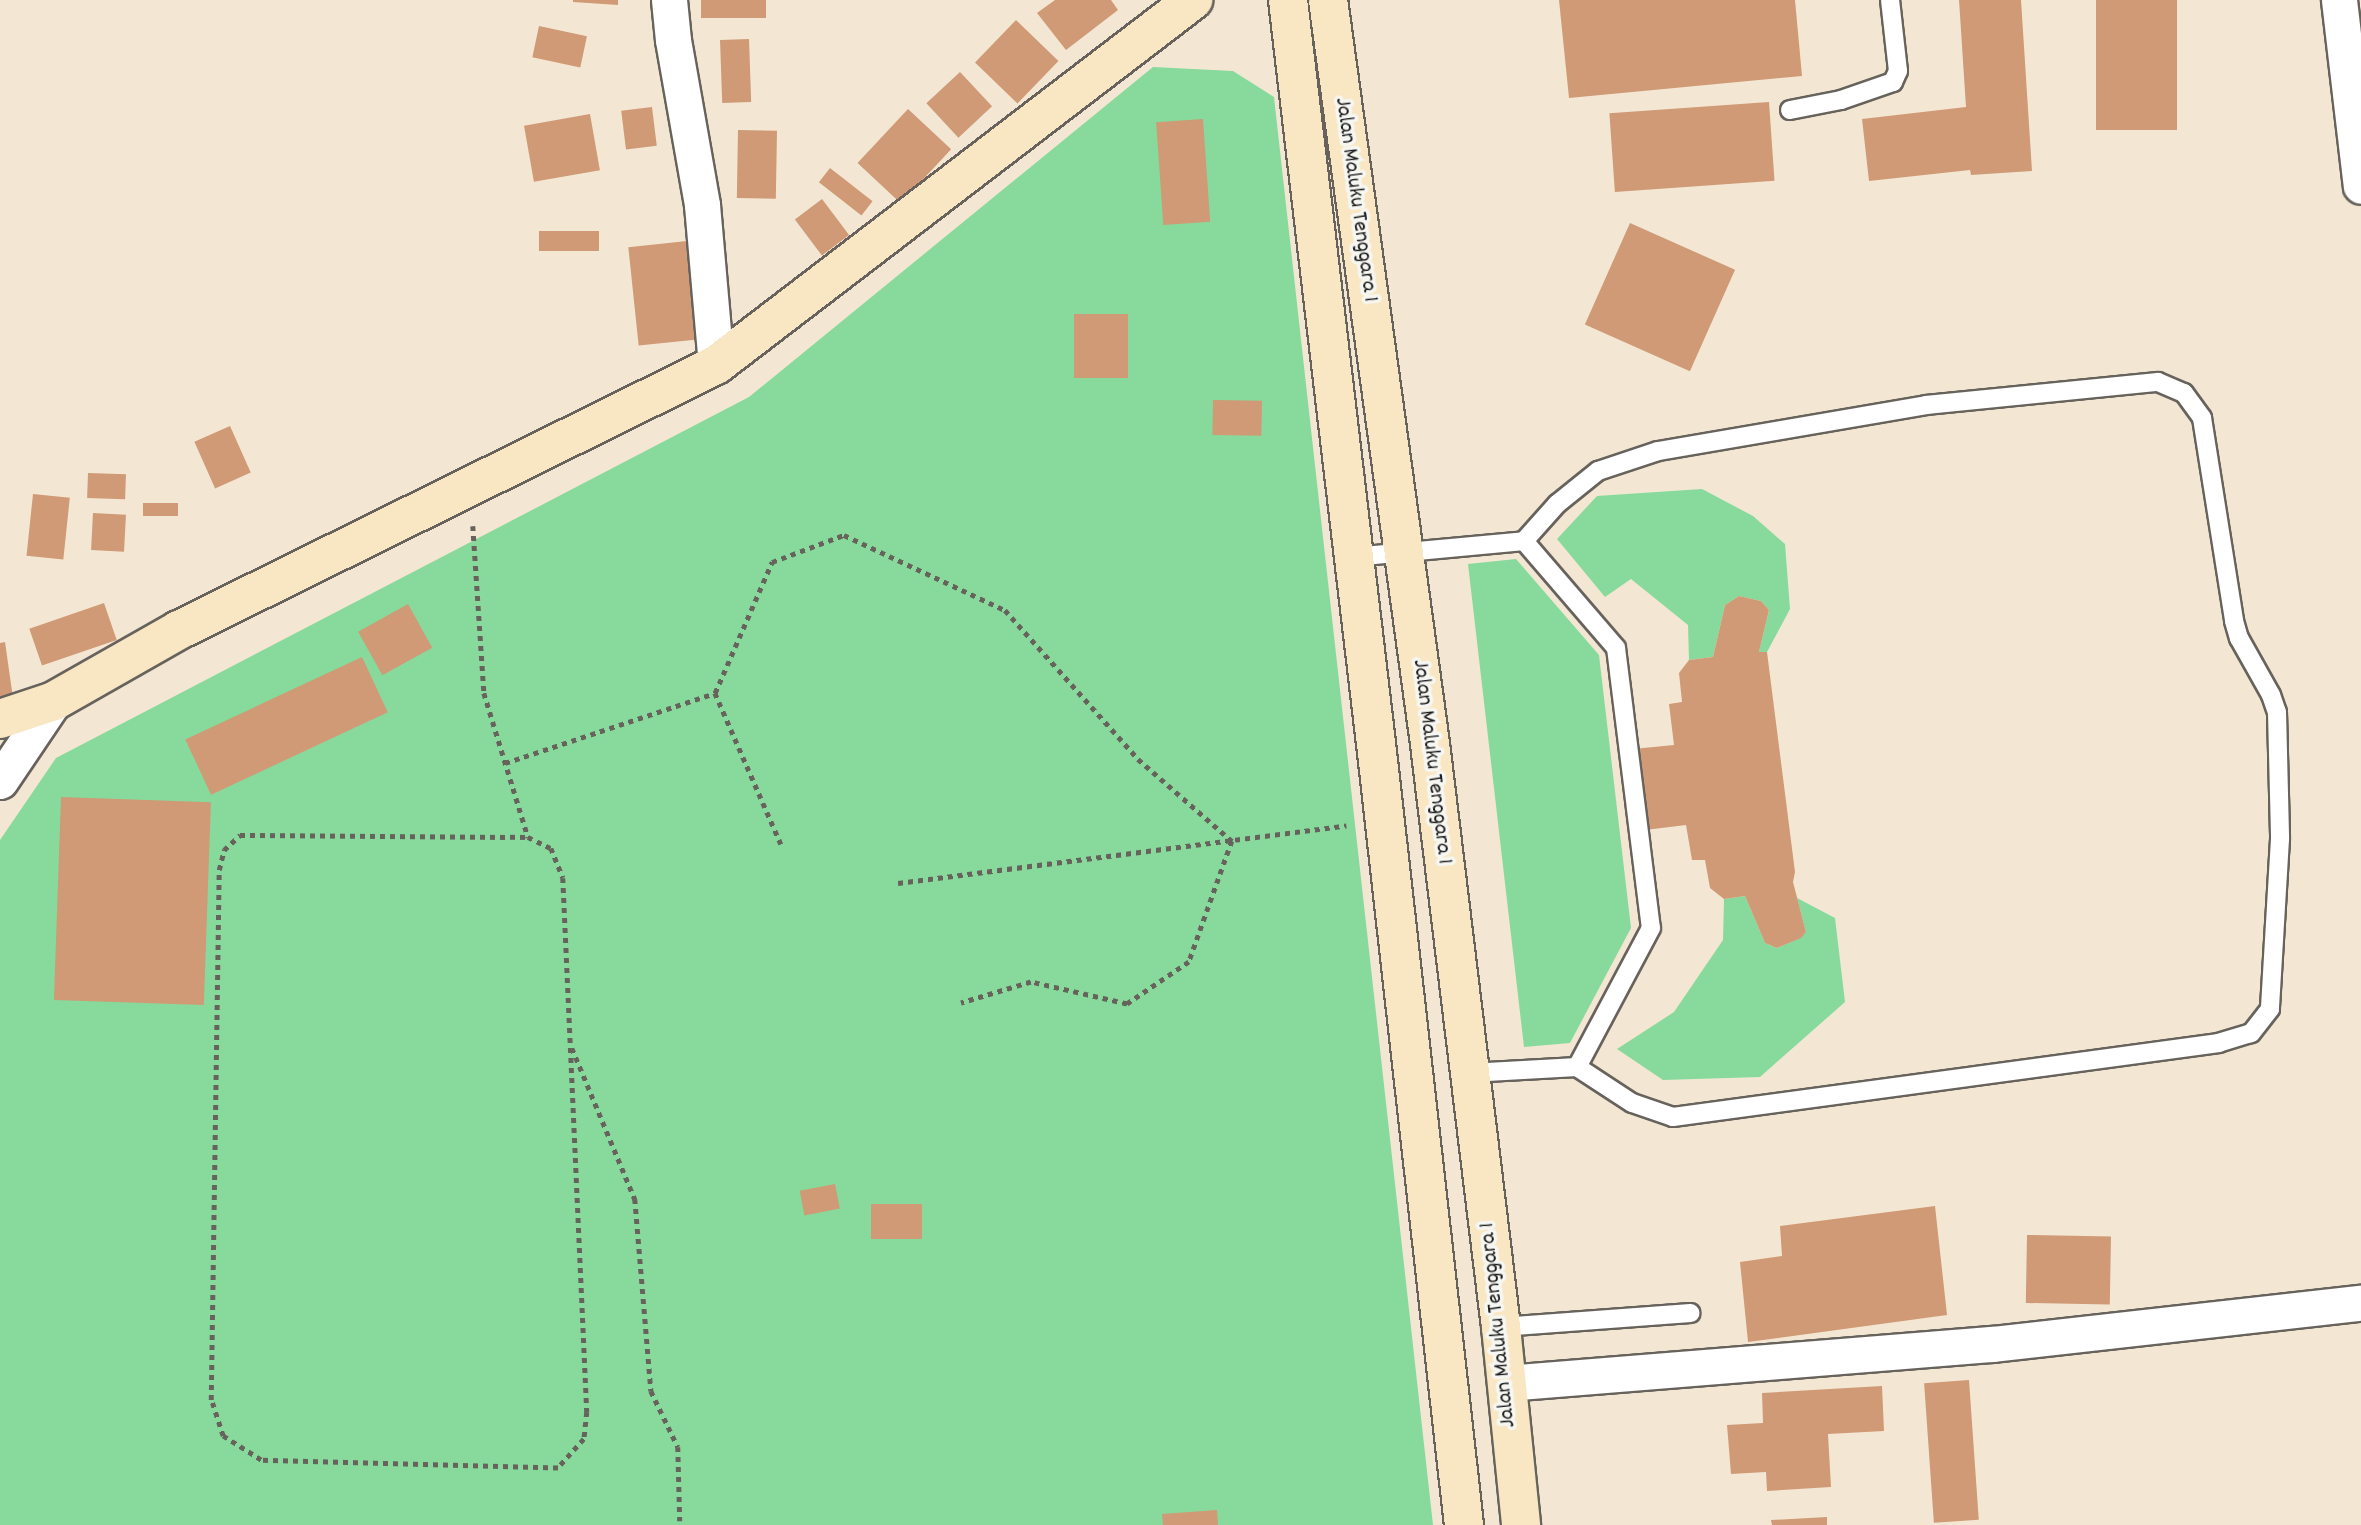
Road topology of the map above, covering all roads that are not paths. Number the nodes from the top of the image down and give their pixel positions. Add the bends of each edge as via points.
1 (669, 0) edge
2 (1193, 0) edge
3 (1287, 0) edge
4 (1328, 0) edge
5 (1890, 0) edge
6 (2339, 0) edge
7 (1790, 110) dead end
8 (2361, 186) edge
9 (716, 365) junction
10 (1524, 541) junction
11 (1403, 550) junction
12 (1353, 557) junction
13 (54, 701) junction
14 (0, 719) edge
15 (0, 782) edge
16 (1577, 1067) junction
17 (1469, 1073) junction
18 (2361, 1303) edge
19 (1690, 1312) dead end
20 (1501, 1326) junction
21 (1506, 1383) junction
22 (1464, 1525) edge
23 (1521, 1525) edge

1 - 9 street via 702,205
2 - 9 main road
3 - 12 main road, Jalan Maluku Tenggara 1
4 - 11 main road, Jalan Maluku Tenggara 1
5 - 7 lane via 1898,71 1893,82
6 - 8 street
9 - 13 main road via 179,630
10 - 11 lane
10 - 16 lane via 1616,648 1651,928
10 - 16 lane via 1556,504 1598,471 1658,450 1926,405 2158,382 2184,393 2202,418 2234,621 2271,695 2280,737 2280,839 2270,1009 2251,1033 2219,1043 1673,1117 1632,1103
11 - 12 lane
11 - 17 main road, Jalan Maluku Tenggara 1
12 - 22 main road, Jalan Maluku Tenggara 1
13 - 14 main road
13 - 15 street
16 - 17 lane
17 - 20 main road, Jalan Maluku Tenggara 1
18 - 21 street via 1993,1344
19 - 20 lane
20 - 21 main road, Jalan Maluku Tenggara 1
21 - 23 main road, Jalan Maluku Tenggara 1

